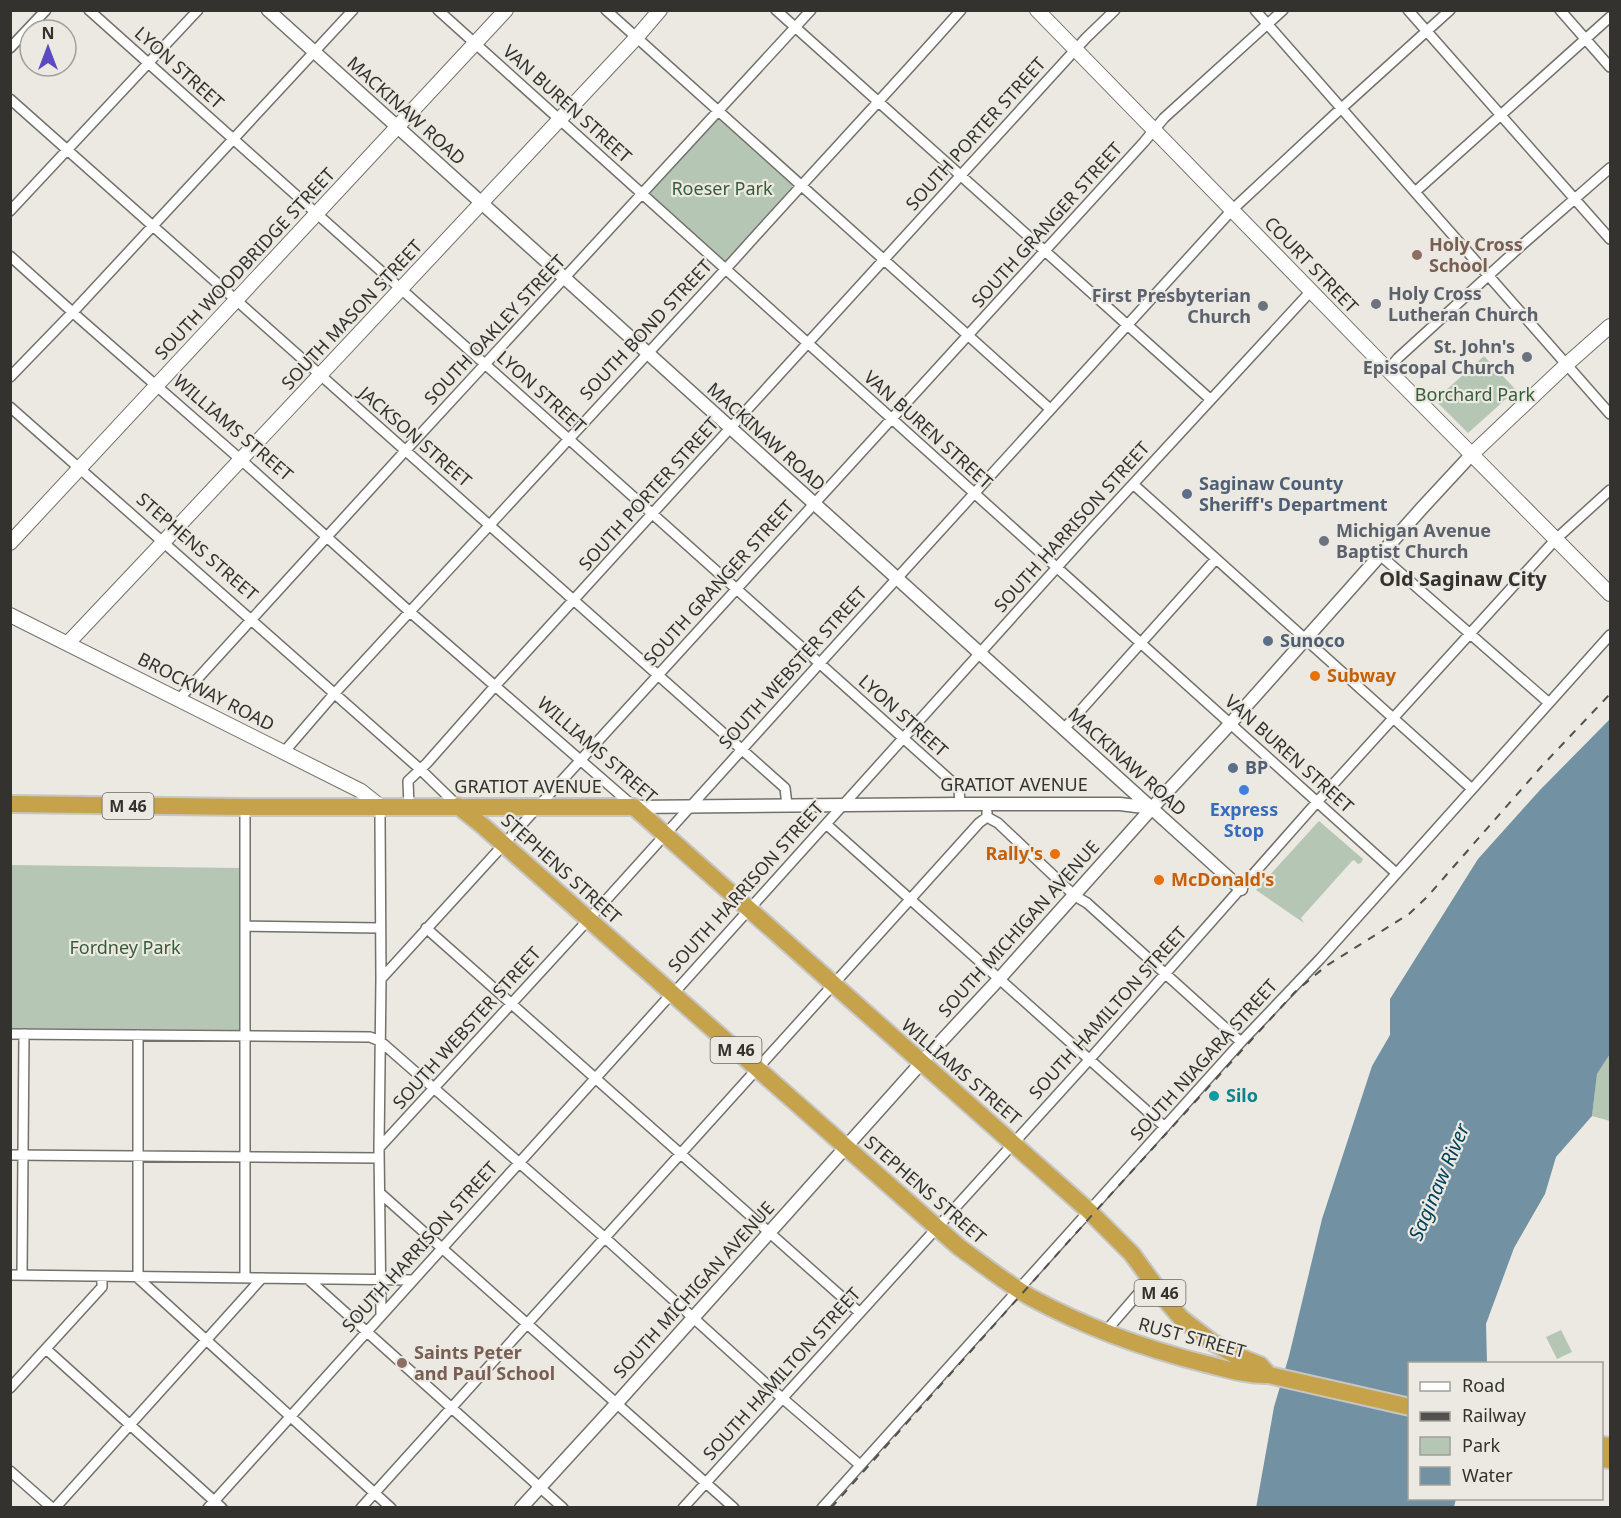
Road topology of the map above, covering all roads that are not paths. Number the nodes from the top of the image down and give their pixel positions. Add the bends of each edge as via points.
1 (46, 10) edge
2 (89, 10) edge
3 (198, 10) edge
4 (267, 10) edge
5 (353, 10) edge
6 (438, 10) edge
7 (506, 10) edge
8 (606, 10) edge
9 (660, 10) edge
10 (776, 10) edge
11 (811, 10) edge
12 (961, 10) edge
13 (1037, 10) edge
14 (1115, 10) edge
15 (1255, 10) edge
16 (1283, 10) edge
17 (1408, 10) edge
18 (1450, 10) edge
19 (1560, 10) edge
20 (1611, 17) edge
21 (1267, 25) junction
22 (795, 27) junction
23 (1427, 31) junction
24 (636, 38) junction
25 (1586, 40) junction
26 (475, 44) junction
27 (10, 48) edge
28 (1076, 49) junction
29 (314, 52) junction
30 (149, 63) junction
31 (1611, 67) edge
32 (10, 99) edge
33 (878, 103) junction
34 (1342, 108) junction
35 (719, 111) junction
36 (1501, 115) junction
37 (559, 120) junction
38 (398, 128) junction
39 (1154, 131) junction
40 (234, 139) junction
41 (68, 149) junction
42 (1611, 168) edge
43 (961, 176) junction
44 (801, 185) junction
45 (1415, 192) junction
46 (641, 194) junction
47 (1575, 199) junction
48 (481, 203) junction
49 (1232, 210) junction
50 (10, 211) edge
51 (316, 213) junction
52 (153, 225) junction
53 (1611, 239) edge
54 (1044, 251) junction
55 (10, 256) edge
56 (884, 260) junction
57 (725, 269) junction
58 (1489, 276) junction
59 (564, 279) junction
60 (401, 289) junction
61 (1311, 291) junction
62 (236, 300) junction
63 (72, 313) junction
64 (1128, 326) junction
65 (1611, 327) edge
66 (968, 335) junction
67 (808, 344) junction
68 (647, 353) junction
69 (485, 364) junction
70 (1567, 364) junction
71 (1388, 370) junction
72 (321, 375) junction
73 (10, 377) edge
74 (156, 386) junction
75 (1210, 399) junction
76 (10, 407) edge
77 (1050, 409) junction
78 (1611, 414) edge
79 (891, 419) junction
80 (731, 429) junction
81 (568, 439) junction
82 (406, 450) junction
83 (1472, 454) junction
84 (241, 459) junction
85 (79, 468) junction
86 (1133, 484) junction
87 (1611, 490) edge
88 (974, 493) junction
89 (814, 504) junction
90 (652, 514) junction
91 (490, 525) junction
92 (327, 537) junction
93 (1556, 539) junction
94 (10, 543) edge
95 (163, 543) junction
96 (1380, 555) junction
97 (1216, 559) junction
98 (1058, 567) junction
99 (897, 578) junction
100 (737, 589) junction
101 (1611, 594) edge
102 (575, 600) junction
103 (410, 612) junction
104 (12, 618) edge
105 (250, 620) junction
106 (1470, 633) junction
107 (1611, 635) edge
108 (1305, 638) junction
109 (68, 643) junction
110 (1141, 643) junction
111 (980, 653) junction
112 (820, 663) junction
113 (658, 675) junction
114 (495, 686) junction
115 (334, 694) junction
116 (179, 699) junction
117 (1549, 703) junction
118 (1395, 718) junction
119 (1230, 724) junction
120 (1063, 730) junction
121 (903, 738) junction
122 (742, 750) junction
123 (284, 752) junction
124 (580, 760) junction
125 (421, 770) junction
126 (1472, 789) junction
127 (1317, 802) junction
128 (10, 804) edge
129 (960, 804) junction
130 (987, 804) junction
131 (787, 805) junction
132 (842, 805) junction
133 (458, 806) junction
134 (690, 806) junction
135 (245, 807) junction
136 (381, 807) junction
137 (409, 807) junction
138 (539, 807) junction
139 (634, 807) junction
140 (1152, 808) junction
141 (987, 817) junction
142 (826, 824) junction
143 (665, 835) junction
144 (504, 845) junction
145 (1396, 873) junction
146 (1241, 889) junction
147 (1075, 896) junction
148 (911, 899) junction
149 (749, 910) junction
150 (589, 920) junction
151 (245, 926) junction
152 (380, 928) junction
153 (426, 928) junction
154 (1166, 974) junction
155 (1000, 978) junction
156 (381, 979) junction
157 (833, 985) junction
158 (673, 994) junction
159 (511, 1003) junction
160 (10, 1034) edge
161 (24, 1034) junction
162 (138, 1035) junction
163 (244, 1036) junction
164 (380, 1041) junction
165 (1241, 1042) junction
166 (1089, 1060) junction
167 (921, 1063) junction
168 (757, 1068) junction
169 (595, 1079) junction
170 (434, 1088) junction
171 (1165, 1127) junction
172 (1013, 1143) junction
173 (846, 1148) junction
174 (379, 1153) junction
175 (680, 1154) junction
176 (10, 1155) edge
177 (23, 1155) junction
178 (137, 1155) junction
179 (245, 1157) junction
180 (519, 1163) junction
181 (380, 1193) junction
182 (1089, 1210) junction
183 (937, 1227) junction
184 (769, 1233) junction
185 (604, 1237) junction
186 (442, 1247) junction
187 (10, 1275) edge
188 (22, 1275) junction
189 (102, 1276) junction
190 (138, 1278) junction
191 (245, 1278) junction
192 (262, 1278) junction
193 (308, 1279) junction
194 (380, 1280) junction
195 (413, 1280) junction
196 (1150, 1280) junction
197 (1019, 1290) junction
198 (860, 1313) junction
199 (381, 1314) junction
200 (693, 1317) junction
201 (527, 1324) junction
202 (366, 1332) junction
203 (1106, 1332) junction
204 (206, 1340) junction
205 (46, 1349) junction
206 (1269, 1375) junction
207 (10, 1388) edge
208 (783, 1398) junction
209 (616, 1403) junction
210 (1408, 1407) edge
211 (451, 1408) junction
212 (291, 1415) junction
213 (130, 1424) junction
214 (860, 1465) junction
215 (10, 1471) edge
216 (705, 1483) junction
217 (540, 1487) junction
218 (374, 1492) junction
219 (215, 1505) edge
220 (54, 1508) edge
221 (361, 1508) edge
222 (391, 1508) edge
223 (521, 1508) edge
224 (563, 1508) edge
225 (682, 1508) edge
226 (734, 1508) edge
227 (822, 1508) edge

1 - 27 street
2 - 30 street, LYON STREET
3 - 30 street
4 - 29 street, MACKINAW ROAD
5 - 29 street
6 - 26 street, VAN BUREN STREET
7 - 26 main road, SOUTH WOODBRIDGE STREET
8 - 24 street
9 - 24 main road, SOUTH MASON STREET
10 - 22 street
11 - 22 street, SOUTH OAKLEY STREET
12 - 33 street, SOUTH BOND STREET
13 - 28 main road, COURT STREET
14 - 28 street, SOUTH PORTER STREET
15 - 21 street
16 - 21 street, SOUTH GRANGER STREET
17 - 23 street
18 - 23 street, SOUTH WEBSTER STREET
19 - 25 street
20 - 25 street
21 - 34 street
21 - 39 street, SOUTH GRANGER STREET
22 - 33 street
22 - 35 street, SOUTH OAKLEY STREET
23 - 34 street, SOUTH WEBSTER STREET
23 - 36 street
24 - 35 street
24 - 37 main road, SOUTH MASON STREET
25 - 31 street
25 - 36 street
26 - 37 street, VAN BUREN STREET
26 - 38 main road, SOUTH WOODBRIDGE STREET
28 - 39 main road, COURT STREET
28 - 43 street, SOUTH PORTER STREET
29 - 38 street, MACKINAW ROAD
29 - 40 street
30 - 40 street, LYON STREET
30 - 41 street
32 - 41 street, JACKSON STREET
33 - 43 street
33 - 44 street, SOUTH BOND STREET
34 - 45 street
34 - 49 street, SOUTH WEBSTER STREET
35 - 44 street
35 - 46 street, SOUTH OAKLEY STREET
36 - 45 street
36 - 47 street
37 - 46 street, VAN BUREN STREET
37 - 48 main road, SOUTH MASON STREET
38 - 48 street, MACKINAW ROAD
38 - 51 main road, SOUTH WOODBRIDGE STREET
39 - 49 main road, COURT STREET
39 - 54 street, SOUTH GRANGER STREET
40 - 51 street, LYON STREET
40 - 52 street
41 - 50 street
41 - 52 street, JACKSON STREET
42 - 47 street
43 - 54 street
43 - 56 street, SOUTH PORTER STREET
44 - 56 street
44 - 57 street, SOUTH BOND STREET
45 - 58 street
46 - 57 street, VAN BUREN STREET
46 - 59 street, SOUTH OAKLEY STREET
47 - 53 street
47 - 58 street
48 - 59 street, MACKINAW ROAD
48 - 60 main road, SOUTH MASON STREET
49 - 61 main road, COURT STREET
49 - 64 street, SOUTH WEBSTER STREET
51 - 60 street, LYON STREET
51 - 62 main road, SOUTH WOODBRIDGE STREET
52 - 62 street, JACKSON STREET
52 - 63 street
54 - 64 street
54 - 66 street, SOUTH GRANGER STREET
55 - 63 street, WILLIAMS STREET
56 - 66 street
56 - 67 street, SOUTH PORTER STREET
57 - 67 street, VAN BUREN STREET
57 - 68 street, SOUTH BOND STREET
58 - 70 street
58 - 71 street
59 - 68 street, MACKINAW ROAD
59 - 69 street, SOUTH OAKLEY STREET
60 - 69 street, LYON STREET
60 - 72 main road, SOUTH MASON STREET
61 - 71 main road, COURT STREET
61 - 75 street, SOUTH HARRISON STREET
62 - 72 street, JACKSON STREET
62 - 74 main road, SOUTH WOODBRIDGE STREET
63 - 73 street
63 - 74 street, WILLIAMS STREET
64 - 75 street
64 - 77 street, SOUTH WEBSTER STREET
65 - 70 main road
66 - 77 street
66 - 79 street, SOUTH GRANGER STREET
67 - 79 street, VAN BUREN STREET
67 - 80 street, SOUTH PORTER STREET
68 - 80 street, MACKINAW ROAD
68 - 81 street, SOUTH BOND STREET
69 - 81 street, LYON STREET
69 - 82 street, SOUTH OAKLEY STREET
70 - 78 street
70 - 83 main road
71 - 83 main road, COURT STREET
72 - 82 street, JACKSON STREET
72 - 84 main road, SOUTH MASON STREET
74 - 84 street, WILLIAMS STREET
74 - 85 main road, SOUTH WOODBRIDGE STREET
75 - 86 street, SOUTH HARRISON STREET
76 - 85 street, STEPHENS STREET
77 - 88 street, SOUTH WEBSTER STREET
79 - 88 street, VAN BUREN STREET
79 - 89 street, SOUTH GRANGER STREET
80 - 89 street, MACKINAW ROAD
80 - 90 street, SOUTH PORTER STREET
81 - 90 street, LYON STREET
81 - 91 street, SOUTH BOND STREET
82 - 91 street, JACKSON STREET
82 - 92 street, SOUTH OAKLEY STREET
83 - 93 main road, COURT STREET
83 - 96 street, SOUTH MICHIGAN AVENUE
84 - 92 street, WILLIAMS STREET
84 - 95 main road, SOUTH MASON STREET
85 - 94 main road, SOUTH WOODBRIDGE STREET
85 - 95 street, STEPHENS STREET
86 - 97 street
86 - 98 street, SOUTH HARRISON STREET
87 - 93 street, SOUTH HAMILTON STREET
88 - 98 street, VAN BUREN STREET
88 - 99 street, SOUTH WEBSTER STREET
89 - 99 street, MACKINAW ROAD
89 - 100 street, SOUTH GRANGER STREET
90 - 100 street, LYON STREET
90 - 102 street, SOUTH PORTER STREET
91 - 102 street, JACKSON STREET
91 - 103 street, SOUTH BOND STREET
92 - 103 street, WILLIAMS STREET
92 - 105 street, SOUTH OAKLEY STREET
93 - 101 main road, COURT STREET
93 - 106 street, SOUTH HAMILTON STREET
95 - 105 street, STEPHENS STREET
95 - 109 main road, SOUTH MASON STREET
96 - 106 street
96 - 108 street, SOUTH MICHIGAN AVENUE
97 - 108 street
97 - 110 street
98 - 110 street, VAN BUREN STREET
98 - 111 street, SOUTH HARRISON STREET
99 - 111 street, MACKINAW ROAD
99 - 112 street, SOUTH WEBSTER STREET
100 - 112 street, LYON STREET
100 - 113 street, SOUTH GRANGER STREET
102 - 113 street, JACKSON STREET
102 - 114 street, SOUTH PORTER STREET
103 - 114 street, WILLIAMS STREET
103 - 115 street, SOUTH BOND STREET
104 - 109 main road, BROCKWAY ROAD
105 - 115 street, STEPHENS STREET
105 - 116 street, SOUTH OAKLEY STREET
106 - 117 street
106 - 118 street, SOUTH HAMILTON STREET
107 - 117 street, SOUTH NIAGARA STREET
108 - 118 street
108 - 119 street, SOUTH MICHIGAN AVENUE
109 - 116 main road, BROCKWAY ROAD
110 - 119 street, VAN BUREN STREET
110 - 120 street
111 - 120 street, MACKINAW ROAD
111 - 121 street, SOUTH HARRISON STREET
112 - 121 street, LYON STREET
112 - 122 street, SOUTH WEBSTER STREET
113 - 122 street, JACKSON STREET
113 - 124 street, SOUTH GRANGER STREET
114 - 124 street, WILLIAMS STREET
114 - 125 street, SOUTH PORTER STREET
115 - 123 street, SOUTH BOND STREET
115 - 125 street, STEPHENS STREET
116 - 123 main road, BROCKWAY ROAD
117 - 126 street, SOUTH NIAGARA STREET
118 - 126 street
118 - 127 street, SOUTH HAMILTON STREET
119 - 127 street, VAN BUREN STREET
119 - 140 street, SOUTH MICHIGAN AVENUE
120 - 140 street, MACKINAW ROAD
121 - 129 street, LYON STREET via 958,788
121 - 132 street, SOUTH HARRISON STREET
122 - 131 street, JACKSON STREET via 785,788
122 - 134 street, SOUTH WEBSTER STREET
123 - 136 main road, BROCKWAY ROAD via 361,791
124 - 138 street, SOUTH GRANGER STREET
124 - 139 street, WILLIAMS STREET
125 - 133 street, STEPHENS STREET
125 - 137 street, SOUTH PORTER STREET via 408,781
126 - 145 street, SOUTH NIAGARA STREET
127 - 145 street, VAN BUREN STREET
127 - 146 street, SOUTH HAMILTON STREET
128 - 135 highway, GRATIOT AVENUE / M 46
129 - 130 street, GRATIOT AVENUE
129 - 132 street, GRATIOT AVENUE
130 - 140 street, GRATIOT AVENUE via 1120,804
130 - 141 street
131 - 132 street, GRATIOT AVENUE
131 - 134 street, GRATIOT AVENUE
132 - 142 street, SOUTH HARRISON STREET
133 - 137 highway, GRATIOT AVENUE / M 46
133 - 138 highway, GRATIOT AVENUE
133 - 144 highway, STEPHENS STREET / M 46
134 - 139 street, GRATIOT AVENUE
134 - 143 street, SOUTH WEBSTER STREET
135 - 136 highway, GRATIOT AVENUE / M 46
135 - 151 street
136 - 137 highway, GRATIOT AVENUE / M 46
136 - 152 street
138 - 139 highway, GRATIOT AVENUE
138 - 144 street, SOUTH GRANGER STREET
139 - 143 highway, WILLIAMS STREET / M 46
140 - 146 street, MACKINAW ROAD
140 - 147 street, SOUTH MICHIGAN AVENUE
141 - 147 street
141 - 148 street
142 - 148 street
142 - 149 street, SOUTH HARRISON STREET
143 - 149 highway, WILLIAMS STREET / M 46
143 - 150 street, SOUTH WEBSTER STREET
144 - 150 highway, STEPHENS STREET / M 46
144 - 153 street, SOUTH GRANGER STREET
145 - 165 street, SOUTH NIAGARA STREET
146 - 154 street, SOUTH HAMILTON STREET
147 - 154 street
147 - 155 street, SOUTH MICHIGAN AVENUE
148 - 155 street
148 - 157 street
149 - 157 highway, WILLIAMS STREET / M 46
149 - 158 street, SOUTH HARRISON STREET
150 - 158 highway, STEPHENS STREET / M 46
150 - 159 street, SOUTH WEBSTER STREET
151 - 152 street
151 - 163 street
152 - 156 street
153 - 156 street, SOUTH GRANGER STREET
153 - 159 street
154 - 165 street
154 - 166 street, SOUTH HAMILTON STREET
155 - 166 street
155 - 167 street, SOUTH MICHIGAN AVENUE
156 - 164 street
157 - 167 highway, WILLIAMS STREET / M 46
157 - 168 street
158 - 168 highway, STEPHENS STREET / M 46
158 - 169 street, SOUTH HARRISON STREET
159 - 169 street
159 - 170 street, SOUTH WEBSTER STREET
160 - 161 street
161 - 162 street
161 - 177 street
162 - 163 street
162 - 178 street
163 - 164 street via 370,1037
163 - 179 street
164 - 170 street
164 - 174 street
165 - 171 street, SOUTH NIAGARA STREET
166 - 171 street
166 - 172 street, SOUTH HAMILTON STREET
167 - 172 highway, WILLIAMS STREET / M 46
167 - 173 street, SOUTH MICHIGAN AVENUE
168 - 173 highway, STEPHENS STREET / M 46
168 - 175 street
169 - 175 street
169 - 180 street, SOUTH HARRISON STREET
170 - 174 street, SOUTH WEBSTER STREET
170 - 180 street
171 - 182 street, SOUTH NIAGARA STREET
172 - 182 highway, WILLIAMS STREET / M 46
172 - 183 street, SOUTH HAMILTON STREET
173 - 183 highway, STEPHENS STREET / M 46
173 - 184 street, SOUTH MICHIGAN AVENUE
174 - 179 street
174 - 181 street
175 - 184 street
175 - 185 street
176 - 177 street
177 - 178 street
177 - 188 street
178 - 179 street
178 - 190 street
179 - 191 street
180 - 185 street
180 - 186 street, SOUTH HARRISON STREET
181 - 186 street
181 - 194 street
182 - 196 highway, WILLIAMS STREET / M 46
182 - 197 street, SOUTH NIAGARA STREET
183 - 197 highway, STEPHENS STREET / M 46
183 - 198 street, SOUTH HAMILTON STREET
184 - 198 street
184 - 200 street, SOUTH MICHIGAN AVENUE
185 - 200 street
185 - 201 street
186 - 195 street, SOUTH HARRISON STREET
186 - 201 street
187 - 188 street
188 - 189 street
189 - 190 street
189 - 205 street via 102,1287
190 - 191 street
190 - 204 street
191 - 192 street
192 - 193 street
192 - 204 street
193 - 194 street
193 - 202 street
194 - 195 street
194 - 199 street
195 - 199 street, SOUTH HARRISON STREET
196 - 203 street
196 - 206 highway, WILLIAMS STREET / M 46 via 1200,1335 1260,1365
197 - 203 highway, STEPHENS STREET / M 46
197 - 214 street, SOUTH NIAGARA STREET
198 - 208 street, SOUTH HAMILTON STREET
199 - 202 street, SOUTH HARRISON STREET
200 - 208 street
200 - 209 street, SOUTH MICHIGAN AVENUE
201 - 209 street
201 - 211 street
202 - 211 street
202 - 212 street, SOUTH HARRISON STREET
203 - 206 highway, RUST STREET / M 46 via 1157,1351
204 - 212 street
204 - 213 street
205 - 207 street
205 - 213 street
206 - 210 highway, M 46
208 - 214 street
208 - 216 street, SOUTH HAMILTON STREET
209 - 216 street
209 - 217 street, SOUTH MICHIGAN AVENUE
211 - 217 street
211 - 218 street
212 - 218 street
212 - 219 street, SOUTH HARRISON STREET
213 - 219 street
213 - 220 street
214 - 227 street, SOUTH NIAGARA STREET
215 - 220 street
216 - 225 street, SOUTH HAMILTON STREET
216 - 226 street
217 - 223 street, SOUTH MICHIGAN AVENUE
217 - 224 street
218 - 221 street
218 - 222 street

